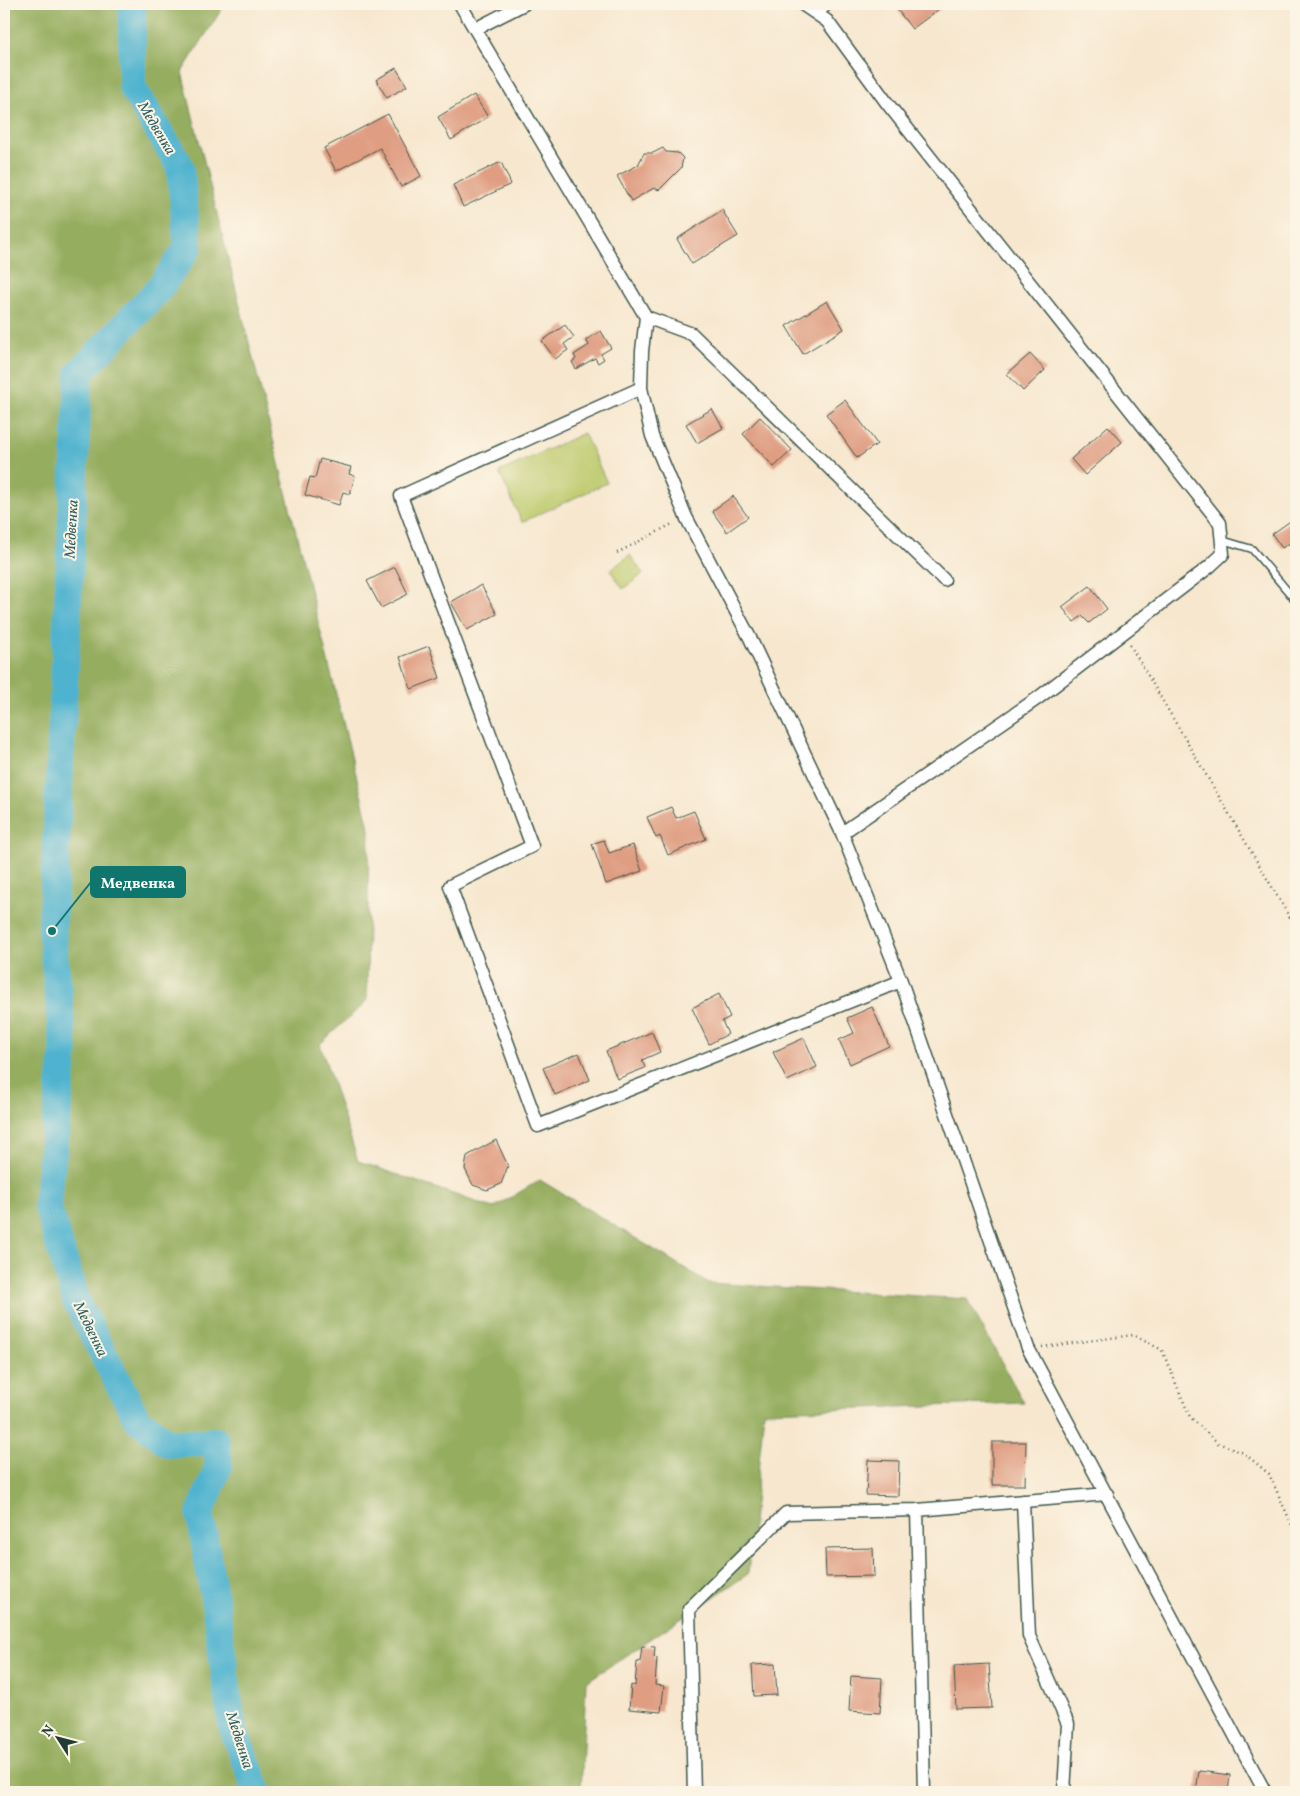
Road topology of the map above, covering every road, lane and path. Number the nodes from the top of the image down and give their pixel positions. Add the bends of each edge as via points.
1 (460, 4) edge
2 (524, 4) edge
3 (802, 4) edge
4 (827, 4) edge
5 (816, 13) junction
6 (474, 29) junction
7 (646, 317) junction
8 (641, 388) junction
9 (686, 517) junction
10 (1222, 540) junction
11 (617, 553) dead end
12 (944, 580) dead end
13 (1296, 601) edge
14 (1123, 633) junction
15 (842, 833) junction
16 (1296, 928) edge
17 (901, 981) junction
18 (1034, 1348) junction
19 (1044, 1356) dead end
20 (1107, 1494) junction
21 (1023, 1501) junction
22 (916, 1510) junction
23 (1296, 1534) edge
24 (694, 1792) edge
25 (924, 1792) edge
26 (1064, 1792) edge
27 (1265, 1792) edge

1 - 6 street
2 - 6 street
3 - 5 street
4 - 5 street
5 - 10 street via 827,21 888,103 1220,523
6 - 7 street
7 - 8 street
7 - 12 street via 692,334
8 - 9 street via 652,436
8 - 17 street via 401,496 532,846 450,886 538,1126
9 - 11 path
9 - 15 street via 750,638
10 - 13 lane via 1252,549
10 - 14 street via 1223,554 1209,568
14 - 15 street via 1038,698
14 - 16 path
15 - 17 street
17 - 18 street
18 - 19 path
18 - 20 street
18 - 23 path via 1133,1335 1162,1350 1190,1417 1218,1443 1244,1453 1269,1474
20 - 21 street
20 - 27 street
21 - 22 street
21 - 26 street via 1029,1636 1068,1724
22 - 24 street via 786,1514 689,1609
22 - 25 street

